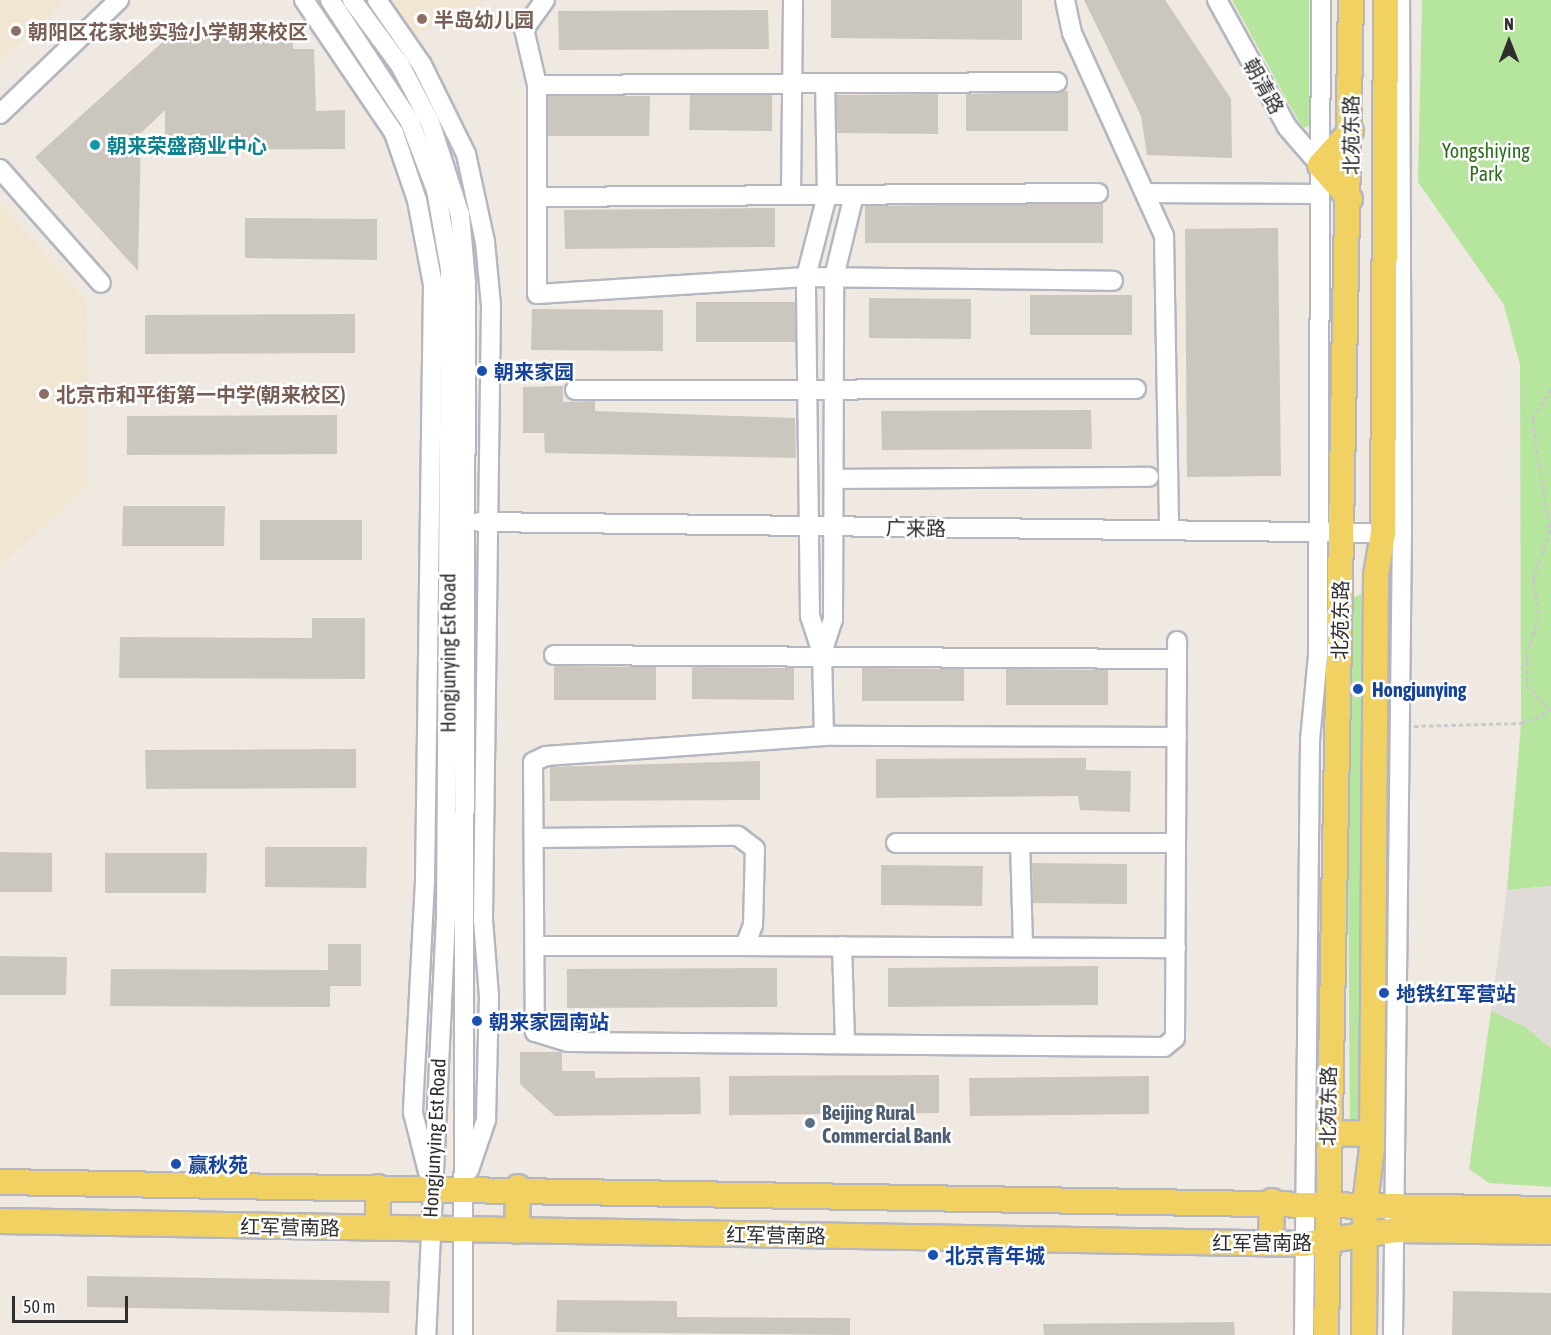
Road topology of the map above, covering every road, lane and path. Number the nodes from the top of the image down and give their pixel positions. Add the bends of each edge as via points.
1 (119, 0) edge
2 (304, 0) edge
3 (330, 0) edge
4 (352, 0) edge
5 (377, 0) edge
6 (545, 0) edge
7 (793, 0) edge
8 (1065, 0) edge
9 (1217, 0) edge
10 (1321, 0) edge
11 (1351, 0) edge
12 (1386, 0) edge
13 (1400, 0) edge
14 (1057, 82) dead end
15 (791, 84) junction
16 (825, 84) junction
17 (537, 85) junction
18 (0, 114) edge
19 (1351, 131) junction
20 (1320, 165) junction
21 (0, 169) edge
22 (1148, 193) junction
23 (1098, 194) dead end
24 (1320, 194) junction
25 (791, 195) junction
26 (827, 195) junction
27 (854, 195) junction
28 (537, 197) junction
29 (1350, 199) junction
30 (806, 278) junction
31 (834, 278) junction
32 (1113, 281) dead end
33 (101, 283) dead end
34 (1136, 389) dead end
35 (1551, 389) edge
36 (575, 390) dead end
37 (810, 392) junction
38 (834, 392) junction
39 (1149, 477) dead end
40 (1344, 479) junction
41 (834, 480) junction
42 (1383, 480) junction
43 (429, 522) junction
44 (457, 522) junction
45 (489, 522) junction
46 (810, 526) junction
47 (833, 527) junction
48 (1169, 530) junction
49 (1318, 532) junction
50 (1342, 532) junction
51 (1393, 533) junction
52 (1341, 589) junction
53 (1376, 590) junction
54 (1177, 640) dead end
55 (822, 653) junction
56 (554, 655) dead end
57 (1177, 660) junction
58 (1551, 710) edge
59 (1398, 726) junction
60 (824, 736) junction
61 (1177, 737) junction
62 (534, 838) junction
63 (896, 843) dead end
64 (1020, 843) junction
65 (1176, 843) junction
66 (535, 946) junction
67 (745, 946) junction
68 (842, 946) junction
69 (1023, 947) junction
70 (1176, 948) junction
71 (845, 1044) junction
72 (1328, 1133) junction
73 (1372, 1134) junction
74 (0, 1182) edge
75 (464, 1186) junction
76 (378, 1187) junction
77 (518, 1187) junction
78 (432, 1188) junction
79 (1272, 1201) junction
80 (1315, 1202) junction
81 (1365, 1204) junction
82 (1395, 1205) junction
83 (1551, 1209) edge
84 (0, 1221) edge
85 (378, 1228) junction
86 (430, 1229) junction
87 (464, 1230) junction
88 (1395, 1230) junction
89 (517, 1231) junction
90 (1551, 1232) edge
91 (1365, 1236) junction
92 (1315, 1242) junction
93 (1271, 1243) junction
94 (1326, 1309) junction
95 (1364, 1310) junction
96 (426, 1335) edge
97 (463, 1335) edge
98 (1304, 1335) edge
99 (1326, 1335) edge
100 (1364, 1335) edge
101 (1393, 1335) edge

1 - 18 street
2 - 43 street via 394,133 425,230 434,309
3 - 44 street, Hongjunying Est Road via 410,122 442,215 452,305
4 - 44 street, Hongjunying Est Road via 400,65 425,112 460,215 468,320
5 - 45 street via 422,65 453,124 479,211 491,306
6 - 17 street via 524,29
7 - 15 street
8 - 22 street via 1072,33
9 - 20 street, 朝清路 via 1287,127
10 - 20 street
11 - 19 main road, 北苑东路
12 - 42 main road, 北苑东路
13 - 51 street
14 - 16 street
15 - 16 street
15 - 17 street
15 - 25 street
16 - 26 street
17 - 28 street
19 - 20 main road
19 - 29 main road, 北苑东路
20 - 24 street
20 - 29 main road
21 - 33 street
22 - 24 street
22 - 48 street via 1164,236
23 - 27 street
24 - 49 street
25 - 26 street
25 - 28 street
26 - 27 street
26 - 30 street
27 - 31 street
28 - 30 street via 537,294
29 - 40 main road, 北苑东路
30 - 31 street
30 - 37 street
31 - 32 street
31 - 38 street
34 - 38 street
35 - 58 path via 1532,418 1550,530 1533,579 1539,617 1527,654 1527,685
36 - 37 street
37 - 38 street
37 - 46 street
38 - 41 street
39 - 41 street
40 - 42 main road
40 - 50 main road, 北苑东路
41 - 47 street
42 - 51 main road, 北苑东路
43 - 44 street, 广来路
43 - 78 street via 426,881 413,1113
44 - 45 street, 广来路
44 - 75 street, Hongjunying Est Road
44 - 78 street, Hongjunying Est Road via 446,917
45 - 46 street, 广来路
45 - 75 street via 483,920 489,996 486,1120
46 - 47 street, 广来路
46 - 55 street via 810,617
47 - 48 street, 广来路
47 - 55 street via 833,620
48 - 49 street, 广来路
49 - 50 street, 广来路
49 - 80 street
50 - 51 street, 广来路
50 - 52 main road, 北苑东路
51 - 53 main road, 北苑东路
51 - 59 street
52 - 53 main road
52 - 72 main road, 北苑东路
53 - 73 main road, 北苑东路
54 - 57 street
55 - 56 street
55 - 57 street
55 - 60 street
57 - 61 street
58 - 59 path via 1521,723
59 - 82 street
60 - 61 street
60 - 62 street via 546,756 533,762
61 - 65 street
62 - 66 street
62 - 67 street via 738,836 755,849 753,924
63 - 64 street
64 - 65 street
64 - 69 street
65 - 70 street
66 - 67 street
66 - 71 street via 535,1032 568,1042
67 - 68 street
68 - 69 street
68 - 71 street
69 - 70 street
70 - 71 street via 1175,1038 1164,1047
72 - 73 main road
72 - 80 main road, 北苑东路
73 - 81 main road, 北苑东路
74 - 76 main road, 红军营南路
75 - 77 main road, 红军营南路
75 - 78 main road, 红军营南路
75 - 87 street, Hongjunying Est Road
76 - 78 main road, 红军营南路
76 - 85 main road
77 - 79 main road, 红军营南路
77 - 89 main road
78 - 86 street, Hongjunying Est Road
79 - 80 main road, 红军营南路
79 - 93 main road
80 - 81 main road, 红军营南路
80 - 92 main road, 北苑东路
81 - 82 main road, 红军营南路
81 - 91 main road, 北苑东路
82 - 83 main road, 红军营南路
82 - 88 street
84 - 85 main road, 红军营南路
85 - 86 main road, 红军营南路
86 - 87 main road, 红军营南路
86 - 96 street, Hongjunying Est Road
87 - 89 main road, 红军营南路
87 - 97 street, Hongjunying Est Road
88 - 90 main road, 红军营南路
88 - 91 main road, 红军营南路
88 - 101 street
89 - 93 main road, 红军营南路
91 - 92 main road, 红军营南路
91 - 95 main road, 北苑东路
92 - 93 main road, 红军营南路
92 - 94 main road, 北苑东路
92 - 98 street
94 - 95 main road
94 - 99 main road, 北苑东路
95 - 100 main road, 北苑东路

